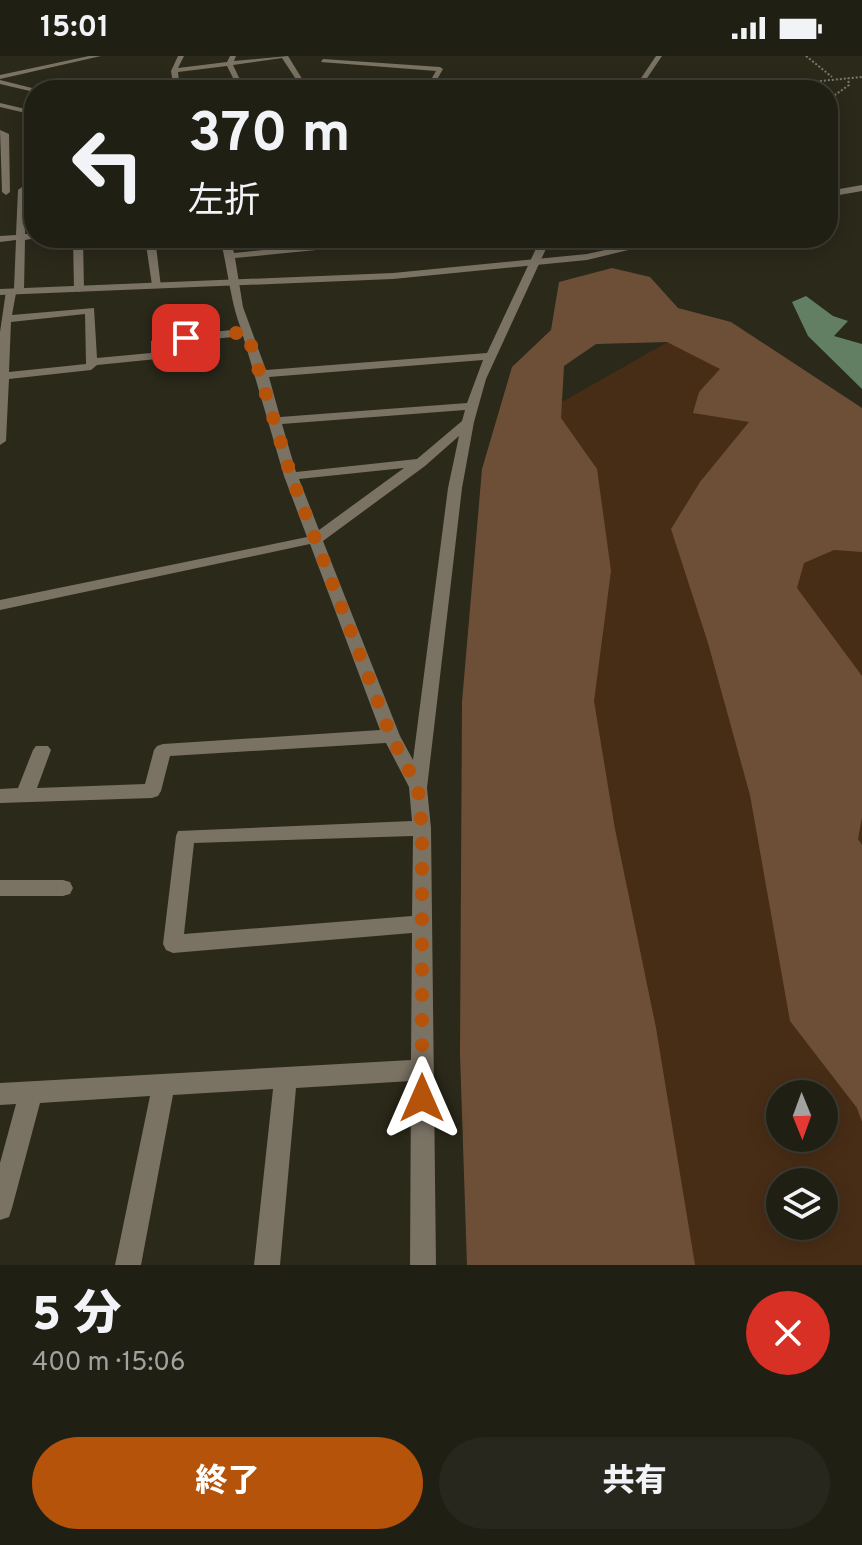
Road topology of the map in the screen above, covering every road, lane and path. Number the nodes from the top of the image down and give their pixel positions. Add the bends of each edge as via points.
1 (98, 56) edge
2 (181, 56) edge
3 (284, 56) edge
4 (659, 56) edge
5 (806, 56) edge
6 (324, 58) edge
7 (231, 60) edge
8 (174, 71) junction
9 (862, 77) edge
10 (848, 78) junction
11 (834, 79) junction
12 (0, 80) edge
13 (175, 80) edge
14 (238, 80) edge
15 (300, 80) edge
16 (310, 80) edge
17 (434, 80) edge
18 (643, 80) edge
19 (826, 80) edge
20 (24, 87) edge
21 (838, 95) edge
22 (0, 105) edge
23 (24, 111) edge
24 (0, 132) edge
25 (3, 153) edge
26 (3, 172) edge
27 (862, 188) edge
28 (22, 190) joint
29 (3, 192) edge
30 (838, 192) edge
31 (22, 237) junction
32 (0, 239) edge
33 (78, 248) edge
34 (151, 248) edge
35 (228, 248) edge
36 (309, 248) edge
37 (541, 248) edge
38 (634, 248) edge
39 (230, 256) junction
40 (534, 263) junction
41 (236, 282) junction
42 (157, 285) junction
43 (79, 289) junction
44 (10, 291) edge
45 (6, 319) junction
46 (247, 332) junction
47 (491, 356) junction
48 (92, 362) junction
49 (262, 374) junction
50 (3, 376) junction
51 (470, 414) junction
52 (276, 421) junction
53 (0, 441) edge
54 (420, 463) junction
55 (291, 476) junction
56 (316, 539) junction
57 (0, 605) edge
58 (391, 736) junction
59 (42, 750) dead end
60 (418, 788) junction
61 (25, 795) junction
62 (0, 796) edge
63 (422, 828) junction
64 (0, 888) edge
65 (63, 888) dead end
66 (422, 924) junction
67 (422, 1070) junction
68 (286, 1078) junction
69 (164, 1085) junction
70 (31, 1092) junction
71 (0, 1094) edge
72 (0, 1208) edge
73 (128, 1265) edge
74 (267, 1265) edge
75 (423, 1265) edge

1 - 12 street
2 - 8 street
3 - 7 street
3 - 15 street
4 - 18 street
5 - 11 path
6 - 16 street
6 - 17 street via 440,69
7 - 8 street
7 - 14 street
8 - 13 street
9 - 10 path
10 - 11 path
10 - 21 path via 849,85
11 - 19 path
12 - 20 street
22 - 23 street
24 - 25 street via 5,134
25 - 26 street
26 - 29 street
27 - 30 street
28 - 29 street
28 - 31 street
31 - 32 street
31 - 44 street
33 - 43 street
34 - 42 street
35 - 39 street
36 - 39 street
37 - 40 street
38 - 40 street
39 - 41 street
40 - 41 street via 343,280
40 - 47 street
41 - 42 street
41 - 46 street
42 - 43 street
43 - 44 street
44 - 45 street
45 - 48 street via 90,310
45 - 50 street
46 - 48 street via 156,341 157,356
46 - 49 street
47 - 49 street
47 - 51 street
48 - 50 street via 91,367
49 - 52 street
50 - 53 street
51 - 52 street
51 - 54 street
51 - 60 street via 455,488
52 - 55 street
54 - 55 street
54 - 56 street
55 - 56 street
56 - 57 street
56 - 58 street
58 - 60 street
58 - 61 street via 163,750 152,791
59 - 61 street
60 - 63 street
61 - 62 street
63 - 66 street
63 - 66 street via 185,836 173,944
64 - 65 street
66 - 67 street
67 - 68 street
67 - 75 street
68 - 69 street
68 - 74 street
69 - 70 street
69 - 73 street
70 - 71 street
70 - 72 street

